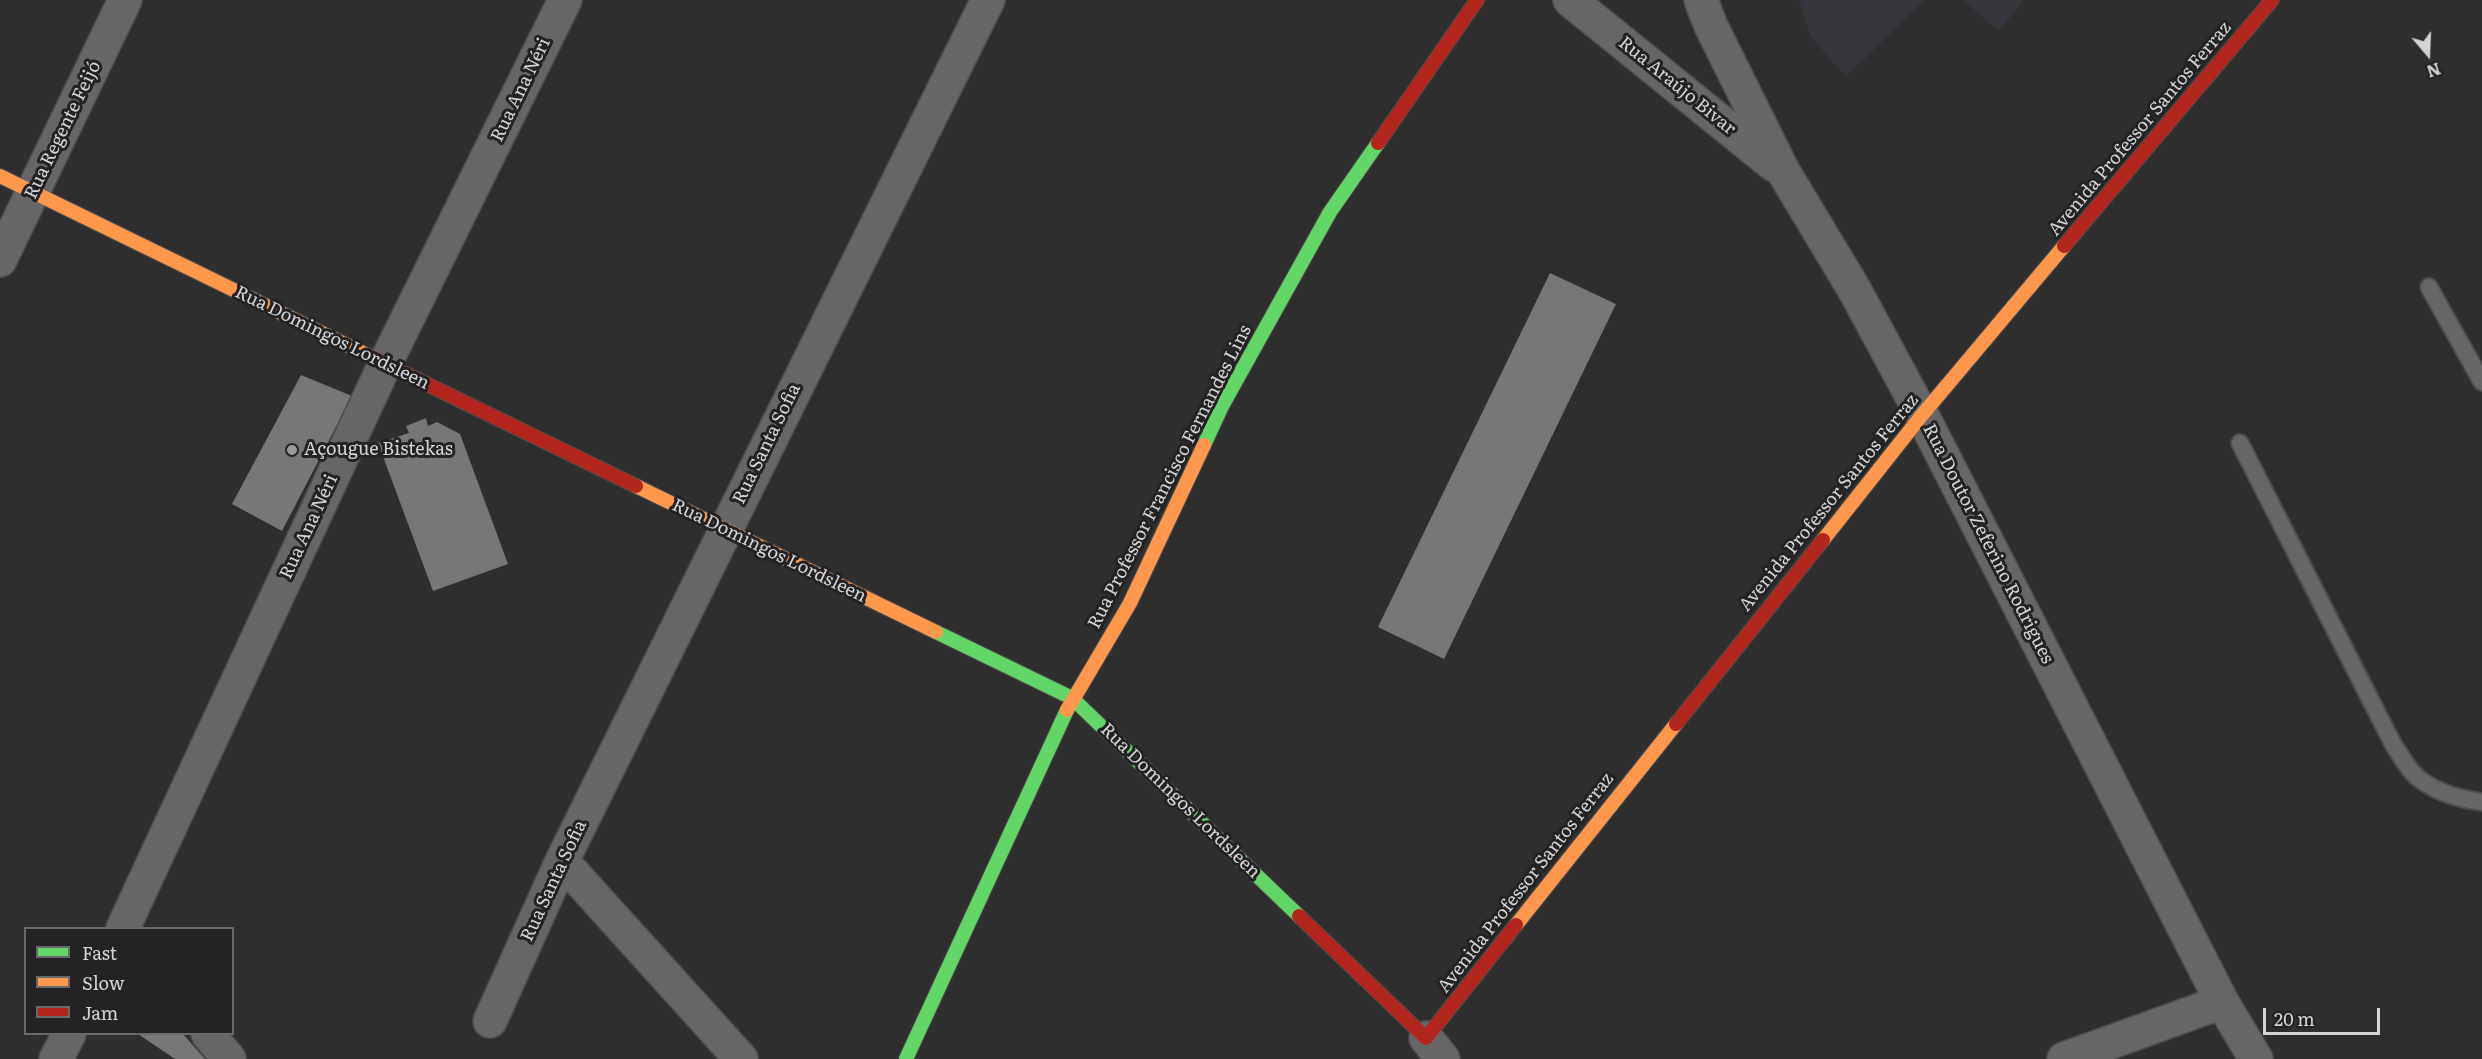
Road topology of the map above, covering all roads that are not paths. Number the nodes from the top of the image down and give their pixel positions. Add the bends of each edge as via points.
1 (125, 0) edge
2 (565, 0) edge
3 (988, 0) edge
4 (1477, 0) edge
5 (1570, 0) edge
6 (1701, 0) edge
7 (2272, 0) edge
8 (1783, 171) junction
9 (0, 176) edge
10 (33, 192) junction
11 (0, 260) edge
12 (2428, 287) dead end
13 (385, 364) junction
14 (2482, 382) edge
15 (1922, 415) junction
16 (2240, 443) dead end
17 (725, 529) junction
18 (1072, 698) junction
19 (2482, 802) edge
20 (562, 861) junction
21 (123, 927) edge
22 (2222, 1002) junction
23 (490, 1021) dead end
24 (68, 1035) edge
25 (209, 1035) edge
26 (1435, 1048) edge
27 (56, 1059) edge
28 (229, 1059) edge
29 (741, 1059) edge
30 (906, 1059) edge
31 (2064, 1059) edge
32 (2256, 1059) edge

1 - 10 street, Rua Regente Feijó
2 - 13 street, Rua Ana Néri
3 - 17 street, Rua Santa Sofia
4 - 18 street, Rua Professor Francisco Fernandes Lins via 1330,212 1222,406 1130,603
5 - 8 street, Rua Araújo Bivar
6 - 8 street, Rua Doutor Zeferino Rodrigues
7 - 15 street, Avenida Professor Santos Ferraz
8 - 15 street, Rua Doutor Zeferino Rodrigues via 1854,289
9 - 10 street, Rua Domingos Lordsleen
10 - 11 street, Rua Regente Feijó
10 - 13 street, Rua Domingos Lordsleen
12 - 14 lane
13 - 17 street, Rua Domingos Lordsleen
13 - 21 street, Rua Ana Néri
15 - 22 street, Rua Doutor Zeferino Rodrigues
15 - 26 street, Avenida Professor Santos Ferraz
16 - 19 lane via 2393,744 2415,775 2458,798
17 - 18 street, Rua Domingos Lordsleen
17 - 20 street, Rua Santa Sofia
18 - 26 street, Rua Domingos Lordsleen
18 - 30 street, Rua Professor Francisco Fernandes Lins
20 - 23 street, Rua Santa Sofia
20 - 29 street
22 - 31 street
22 - 32 street, Rua Doutor Zeferino Rodrigues
24 - 27 street
25 - 28 street

